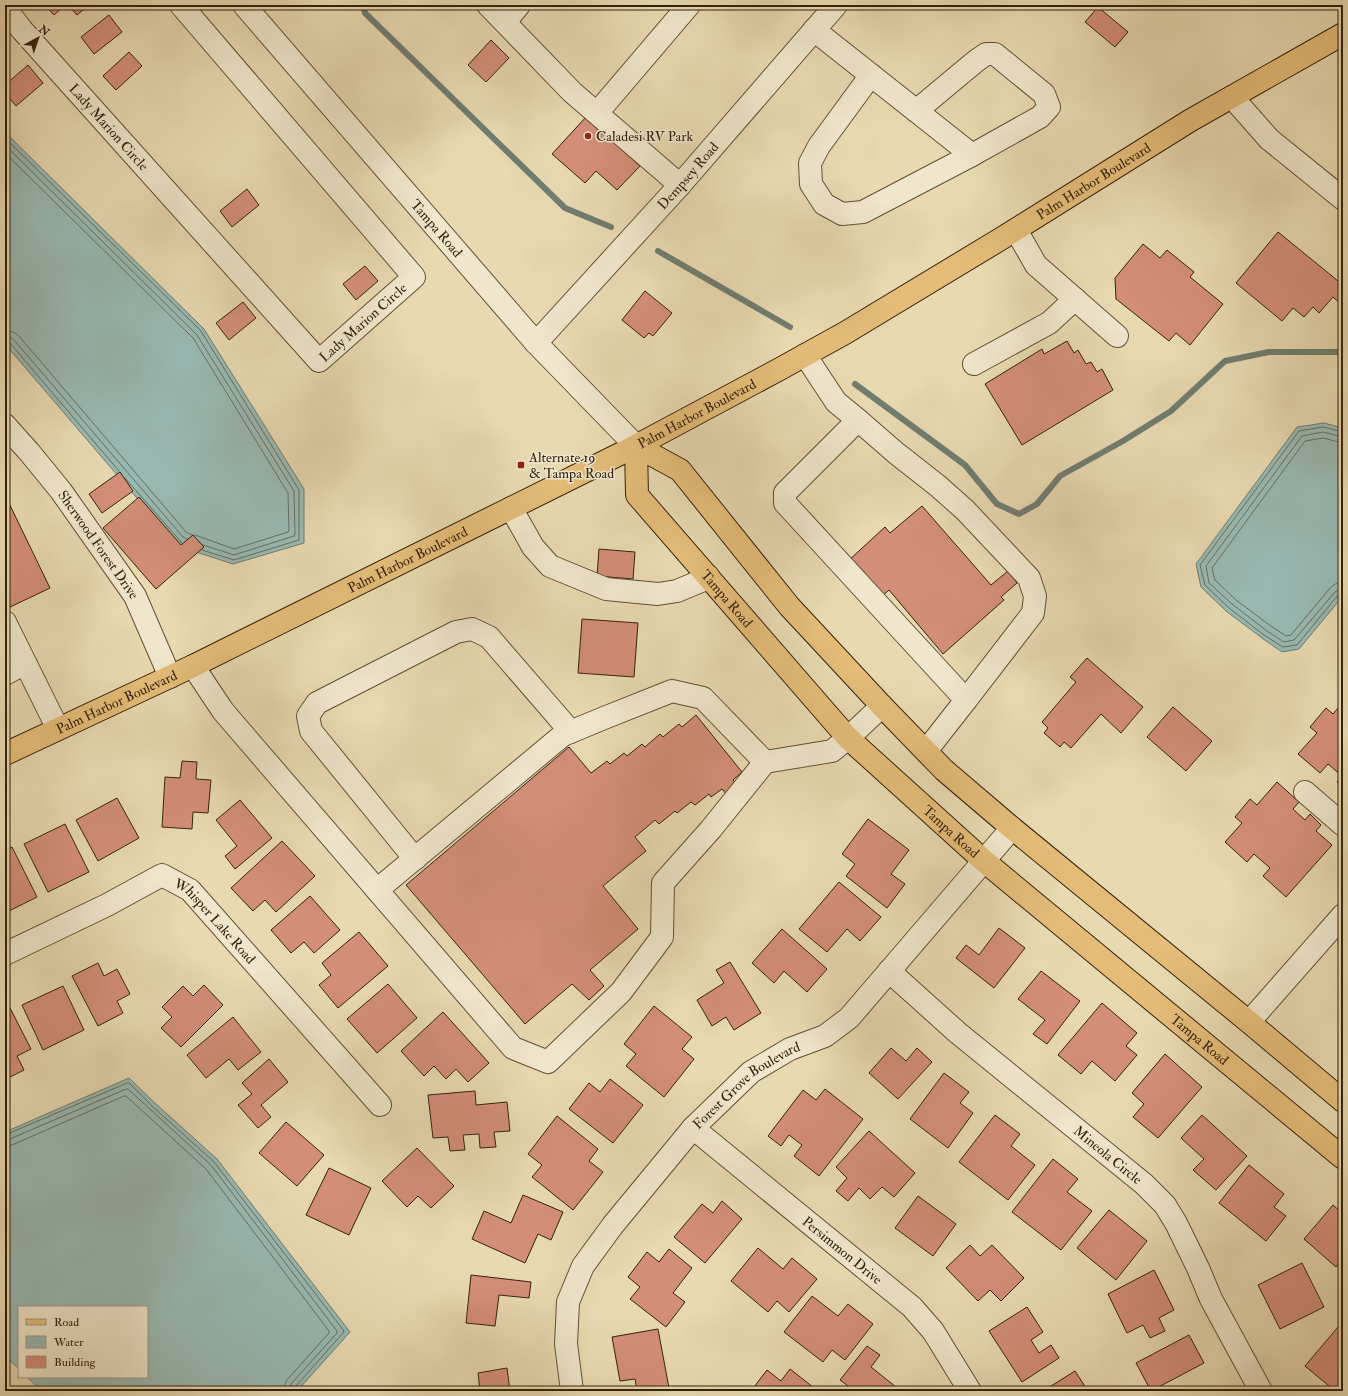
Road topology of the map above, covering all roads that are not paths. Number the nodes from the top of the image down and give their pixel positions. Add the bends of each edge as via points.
1 (181, 5) edge
2 (244, 5) edge
3 (488, 5) edge
4 (520, 5) edge
5 (689, 5) edge
6 (836, 5) edge
7 (10, 11) edge
8 (505, 22) junction
9 (814, 30) junction
10 (1343, 34) edge
11 (871, 75) junction
12 (1232, 97) junction
13 (916, 111) junction
14 (597, 114) junction
15 (972, 155) junction
16 (680, 184) junction
17 (1343, 199) edge
18 (1016, 230) junction
19 (1075, 299) junction
20 (1117, 336) dead end
21 (536, 343) junction
22 (805, 355) junction
23 (974, 364) dead end
24 (858, 420) junction
25 (5, 425) edge
26 (636, 446) junction
27 (511, 508) junction
28 (708, 576) junction
29 (5, 622) edge
30 (25, 663) junction
31 (193, 666) junction
32 (5, 674) edge
33 (170, 677) junction
34 (966, 700) junction
35 (882, 706) junction
36 (58, 729) junction
37 (571, 732) junction
38 (848, 738) junction
39 (926, 751) junction
40 (5, 754) edge
41 (765, 762) junction
42 (1305, 792) dead end
43 (1343, 825) edge
44 (1012, 828) junction
45 (415, 859) junction
46 (984, 861) junction
47 (377, 890) junction
48 (1343, 915) edge
49 (5, 954) edge
50 (889, 971) junction
51 (1250, 1022) junction
52 (1343, 1101) edge
53 (380, 1105) dead end
54 (693, 1128) junction
55 (1343, 1158) edge
56 (572, 1391) edge
57 (970, 1391) edge
58 (1261, 1391) edge

1 - 7 street, Lady Marion Circle via 414,277 319,360 22,30
2 - 21 street, Tampa Road
3 - 8 street
4 - 8 street
5 - 14 street
6 - 9 street, Dempsey Road
8 - 14 street via 572,92
9 - 11 street
9 - 16 street, Dempsey Road
10 - 12 main road, Palm Harbor Boulevard
11 - 13 street
11 - 15 street via 818,146 810,163 811,184 824,204 842,214 863,212
12 - 17 street via 1269,139
12 - 18 main road, Palm Harbor Boulevard
13 - 15 street
13 - 15 street via 986,54 995,54 1044,94 1049,107 1040,118
14 - 16 street
16 - 21 street, Dempsey Road
18 - 19 street via 1036,265
18 - 22 main road, Palm Harbor Boulevard
19 - 20 street
19 - 23 street via 1049,323
21 - 26 street, Tampa Road
22 - 24 street via 836,402
22 - 26 main road, Palm Harbor Boulevard
24 - 34 street via 965,510 1029,578 1035,596 1033,613
24 - 34 street via 785,492 784,503
25 - 33 street, Sherwood Forest Drive via 61,491 135,596
26 - 27 main road, Palm Harbor Boulevard
26 - 28 main road, Tampa Road via 638,495
26 - 35 main road, Tampa Road via 680,470 789,606
27 - 28 street via 533,547 550,566 606,589 658,594 677,592
27 - 31 main road, Palm Harbor Boulevard
28 - 38 main road, Tampa Road
29 - 30 street
30 - 32 street
30 - 36 street
31 - 33 main road, Palm Harbor Boulevard
31 - 47 street via 223,711
33 - 36 main road, Palm Harbor Boulevard
34 - 39 street
35 - 38 street
35 - 39 main road, Tampa Road
36 - 40 main road, Palm Harbor Boulevard
37 - 41 street via 672,691 703,698
37 - 45 street via 563,735
37 - 45 street via 489,637 472,629 456,632 317,702 308,716 311,731
38 - 41 street via 832,751
38 - 46 main road, Tampa Road
39 - 44 main road, Tampa Road via 944,770
41 - 47 street via 663,883 662,937 621,992 548,1062 513,1048
42 - 43 street
44 - 46 street, Forest Grove Boulevard
44 - 51 main road, Tampa Road
45 - 47 street
46 - 50 street, Forest Grove Boulevard
46 - 55 main road, Tampa Road
48 - 51 street
49 - 53 street, Whisper Lake Road via 107,905 162,875 190,890
50 - 54 street, Forest Grove Boulevard via 849,1018 825,1036 790,1049 751,1072
50 - 58 street, Mineola Circle via 958,1033 1144,1184 1165,1205 1211,1299
51 - 52 main road, Tampa Road
54 - 56 street, Forest Grove Boulevard via 612,1225 583,1266 568,1302 566,1344
54 - 57 street, Persimmon Drive via 912,1307 933,1331

